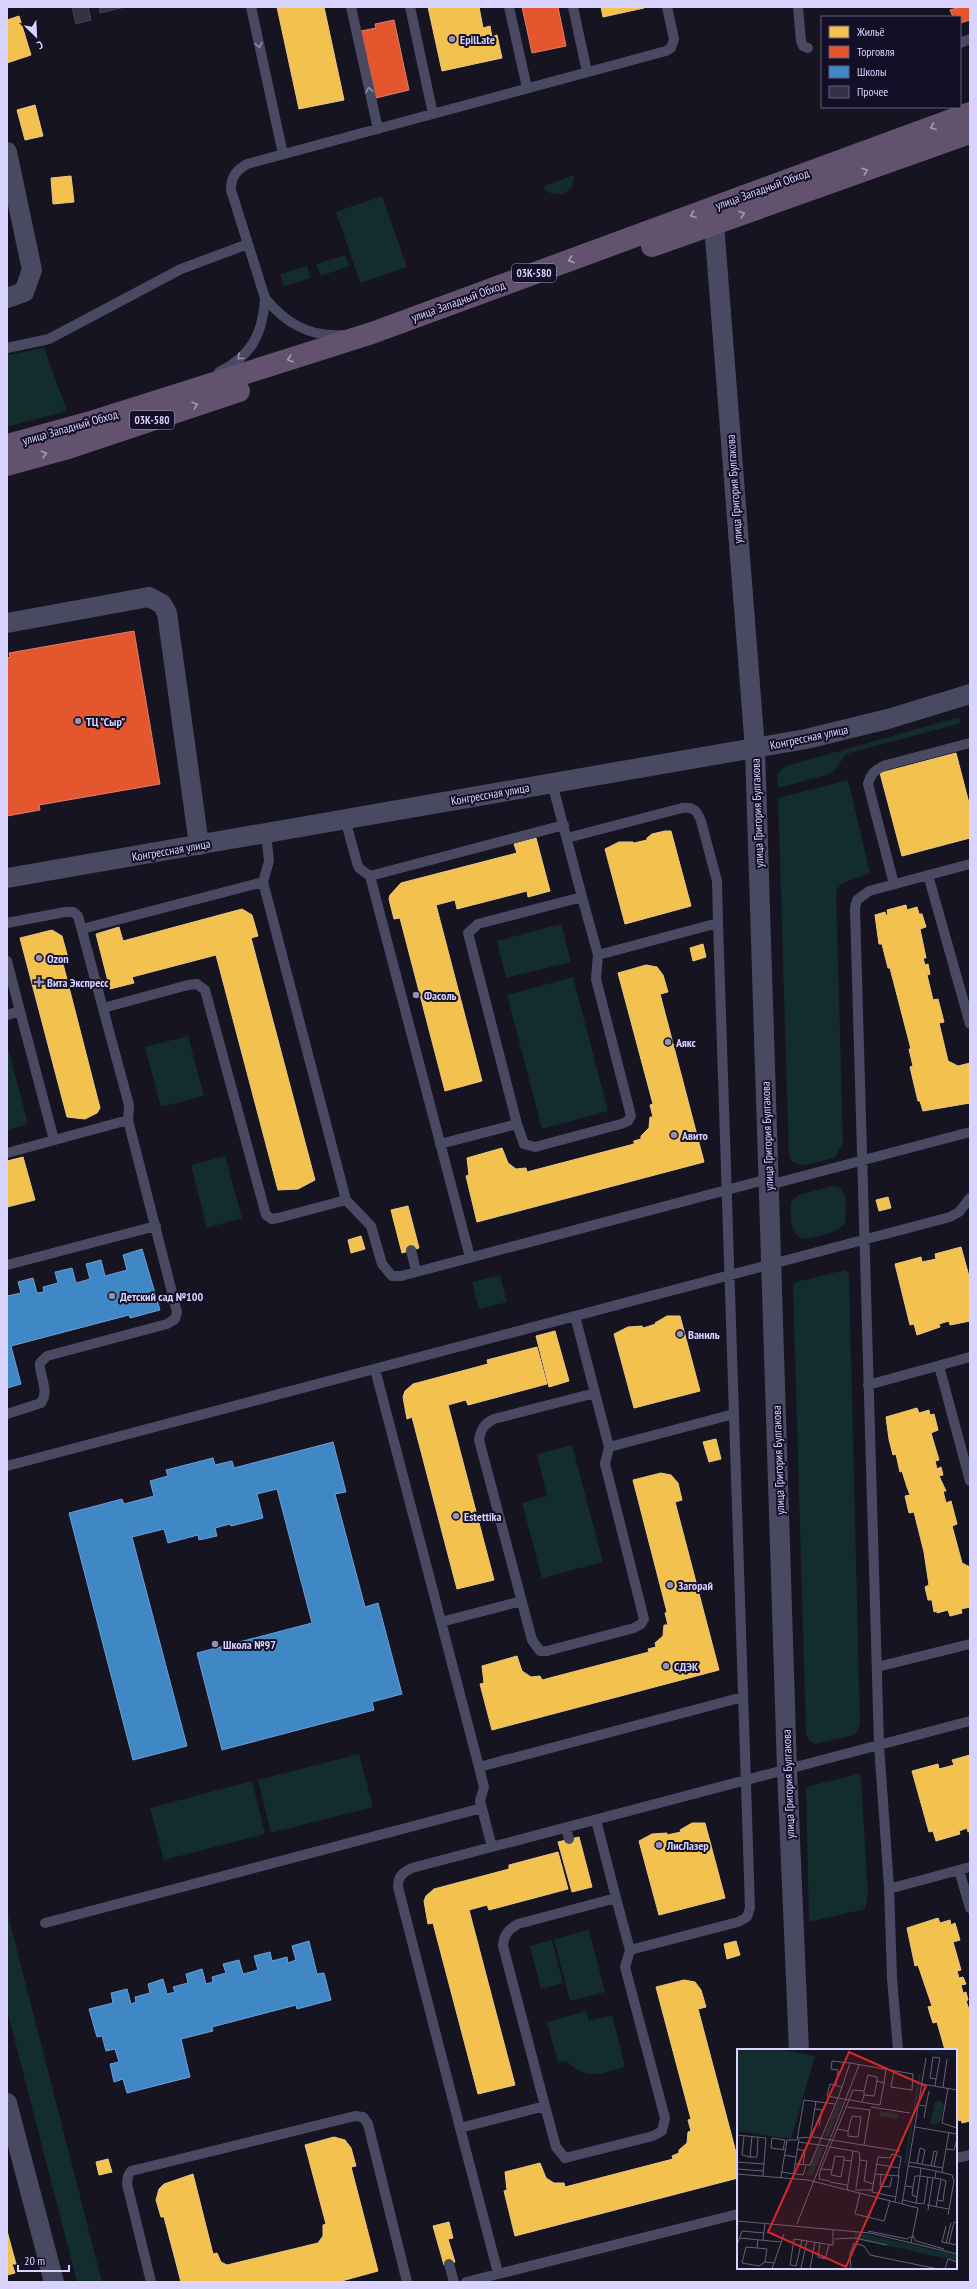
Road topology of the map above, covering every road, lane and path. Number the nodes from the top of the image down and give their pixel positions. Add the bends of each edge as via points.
1 (251, 7) edge
2 (351, 7) edge
3 (410, 7) edge
4 (509, 7) edge
5 (573, 7) edge
6 (667, 7) edge
7 (798, 7) edge
8 (808, 48) dead end
9 (587, 72) junction
10 (527, 88) junction
11 (970, 113) edge
12 (434, 114) junction
13 (378, 129) junction
14 (970, 133) edge
15 (7, 152) edge
16 (283, 154) junction
17 (714, 224) junction
18 (248, 244) junction
19 (16, 295) edge
20 (265, 298) junction
21 (372, 333) junction
22 (7, 348) edge
23 (94, 421) junction
24 (7, 446) edge
25 (7, 465) edge
26 (7, 623) edge
27 (970, 694) edge
28 (970, 743) edge
29 (755, 749) junction
30 (552, 783) junction
31 (345, 819) junction
32 (564, 825) junction
33 (266, 833) junction
34 (567, 838) junction
35 (200, 845) junction
36 (970, 864) edge
37 (928, 875) junction
38 (370, 876) junction
39 (7, 878) edge
40 (263, 882) junction
41 (894, 884) junction
42 (582, 897) junction
43 (7, 923) edge
44 (718, 923) junction
45 (82, 929) junction
46 (598, 955) junction
47 (7, 961) edge
48 (103, 1008) junction
49 (20, 1012) junction
50 (7, 1015) edge
51 (970, 1024) edge
52 (128, 1120) junction
53 (517, 1124) junction
54 (970, 1132) edge
55 (54, 1140) junction
56 (440, 1144) junction
57 (7, 1152) edge
58 (862, 1161) junction
59 (768, 1182) junction
60 (727, 1189) junction
61 (970, 1198) edge
62 (346, 1200) junction
63 (156, 1226) junction
64 (864, 1239) junction
65 (411, 1250) dead end
66 (470, 1257) junction
67 (7, 1265) edge
68 (772, 1265) junction
69 (416, 1272) junction
70 (730, 1276) junction
71 (575, 1316) junction
72 (970, 1358) edge
73 (939, 1366) junction
74 (375, 1369) junction
75 (868, 1385) junction
76 (595, 1392) junction
77 (7, 1414) edge
78 (734, 1414) junction
79 (609, 1447) junction
80 (7, 1466) edge
81 (970, 1481) edge
82 (522, 1601) junction
83 (441, 1622) junction
84 (970, 1644) edge
85 (877, 1667) junction
86 (744, 1697) junction
87 (970, 1721) edge
88 (879, 1745) junction
89 (479, 1767) junction
90 (787, 1769) junction
91 (746, 1780) junction
92 (482, 1808) junction
93 (596, 1820) junction
94 (566, 1828) junction
95 (569, 1839) dead end
96 (492, 1847) junction
97 (970, 1867) edge
98 (959, 1870) junction
99 (889, 1887) junction
100 (616, 1898) junction
101 (970, 1908) edge
102 (45, 1923) dead end
103 (630, 1950) junction
104 (799, 2049) edge
105 (898, 2049) edge
106 (7, 2103) edge
107 (545, 2106) junction
108 (460, 2128) junction
109 (970, 2155) edge
110 (957, 2158) edge
111 (737, 2214) edge
112 (449, 2264) dead end
113 (498, 2273) junction
114 (54, 2282) edge
115 (151, 2282) edge
116 (407, 2282) edge
117 (454, 2282) edge
118 (466, 2282) edge

1 -> 16 lane
13 -> 2 lane
3 - 12 lane
4 - 10 lane
5 - 9 lane
6 - 9 lane via 674,39 671,48
7 - 8 lane via 801,41 803,46
9 - 10 lane
10 - 12 lane
11 -> 21 highway, улица Западный Обход / 03К-580
12 - 13 lane
13 - 16 lane
17 -> 14 highway, улица Западный Обход / 03К-580
15 - 19 street via 32,270
16 - 18 lane via 247,164 237,170 231,180 231,190
25 -> 17 highway, улица Западный Обход / 03К-580 via 65,449 296,372
17 - 29 street, улица Григория Булгакова
18 - 20 lane
18 - 22 lane via 181,269 49,338
20 - 21 lane via 276,312 291,324 312,333
20 -> 23 lane via 264,316 258,337 230,366
21 -> 23 highway, улица Западный Обход / 03К-580
23 - 24 highway, улица Западный Обход / 03К-580
26 - 35 street via 149,597 162,604 167,613
27 - 29 street, Конгрессная улица via 888,719
28 - 41 lane via 886,765 877,768 870,775 868,784
29 - 30 street, Конгрессная улица
29 - 59 street, улица Григория Булгакова
30 - 31 street, Конгрессная улица
30 - 32 lane
31 - 33 street, Конгрессная улица
31 - 38 lane via 359,868
32 - 34 lane
32 - 38 lane via 524,838
33 - 35 street, Конгрессная улица
33 - 40 lane via 269,861
34 - 42 lane
34 - 44 lane via 691,807 698,813 701,821 717,881
35 - 39 street, Конгрессная улица
36 - 37 lane
37 - 41 lane
37 - 51 lane
38 - 56 lane
40 - 45 lane via 106,927
40 - 62 lane
41 - 58 lane via 862,895 857,900 855,908
42 - 46 lane
42 - 53 lane via 478,924 468,933
43 - 45 lane via 73,912 78,916
44 - 46 lane
44 - 60 lane
45 - 48 lane
46 - 53 lane via 596,979 632,1116 621,1124 534,1147 524,1144
47 - 49 lane
48 - 52 lane via 129,1105
48 - 62 lane via 188,985 197,984 205,990 266,1215 272,1219 278,1218
49 - 50 lane
49 - 55 lane
52 - 55 lane
52 - 63 lane
53 - 56 lane
54 - 58 lane
55 - 57 lane
56 - 66 lane
58 - 59 lane
58 - 64 lane
59 - 60 lane
59 - 68 street, улица Григория Булгакова
60 - 66 lane
60 - 70 lane
61 - 64 lane via 960,1212 950,1217
62 - 69 lane via 371,1226 386,1270 392,1276
63 - 67 lane
63 - 77 lane via 177,1306 175,1319 167,1324 47,1356 40,1363 45,1390 45,1397 41,1403
64 - 68 lane
64 - 75 lane
65 - 69 lane
66 - 69 lane
68 - 70 lane
68 - 90 street, улица Григория Булгакова
70 - 71 lane
70 - 78 lane
71 - 74 lane via 544,1329
71 - 76 lane
72 - 73 lane
73 - 75 lane
73 - 81 lane
74 - 80 lane
74 - 83 lane
75 - 85 lane
76 - 79 lane
76 - 82 lane via 494,1419 486,1423 481,1431 479,1440
78 - 79 lane
78 - 86 lane
79 - 82 lane via 605,1464 644,1613 641,1624 634,1628 540,1651 532,1640
82 - 83 lane
83 - 89 lane
84 - 85 lane
85 - 88 lane
86 - 89 lane
86 - 91 lane
87 - 88 lane
88 - 90 lane
88 - 99 lane
89 - 92 lane via 484,1787 480,1801
90 - 91 lane
90 - 104 street, улица Григория Булгакова
91 - 93 lane
91 - 103 lane via 750,1908 748,1917 738,1922
92 - 96 lane
92 - 102 lane
93 - 94 lane
93 - 100 lane
94 - 95 lane
94 - 96 lane
96 - 108 lane via 412,1868 402,1872 398,1879
97 - 98 lane
98 - 99 lane
98 - 101 lane
99 - 105 lane via 892,1978
100 - 103 lane
100 - 107 lane via 518,1924 509,1929 504,1936 503,1946
103 - 107 lane via 625,1967 665,2118 662,2131 653,2136 564,2158 556,2147
106 - 114 street
107 - 108 lane
108 - 113 lane
109 - 110 lane
111 - 113 lane
112 - 117 lane
113 - 118 lane
115 - 116 lane via 127,2184 131,2171 355,2116 363,2117 368,2124

